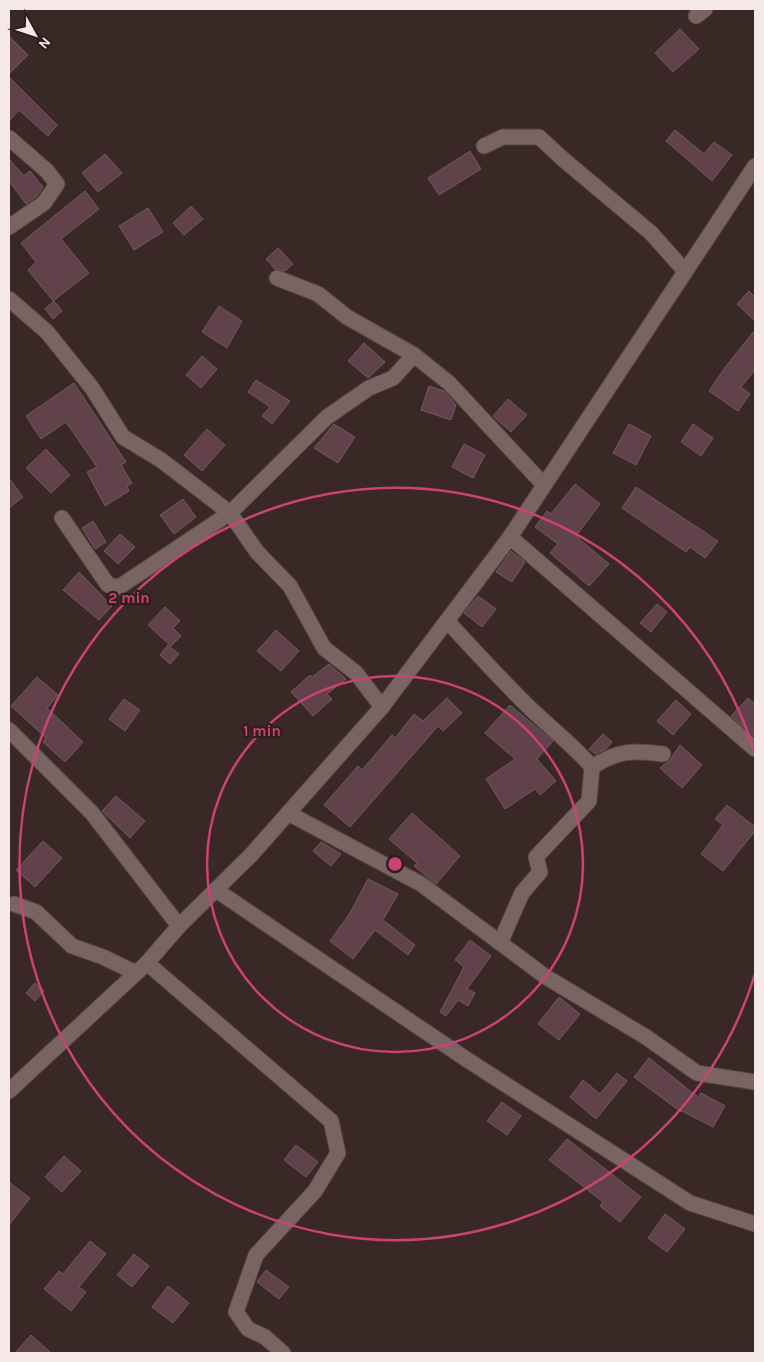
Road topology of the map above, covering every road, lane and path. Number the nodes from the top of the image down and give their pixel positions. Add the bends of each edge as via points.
1 (9, 138) edge
2 (484, 146) dead end
3 (755, 166) edge
4 (9, 227) edge
5 (685, 272) junction
6 (277, 278) dead end
7 (9, 299) edge
8 (414, 355) junction
9 (544, 485) junction
10 (230, 513) junction
11 (62, 518) dead end
12 (510, 536) junction
13 (447, 621) junction
14 (382, 707) junction
15 (9, 730) edge
16 (755, 749) edge
17 (663, 754) dead end
18 (592, 767) junction
19 (288, 813) junction
20 (216, 890) junction
21 (14, 904) dead end
22 (179, 926) junction
23 (500, 943) junction
24 (142, 968) junction
25 (755, 1082) edge
26 (9, 1091) edge
27 (755, 1224) edge
28 (283, 1353) edge

1 - 4 street via 57,184 44,203
2 - 5 street via 503,136 539,137 652,233
3 - 5 street
5 - 9 street
6 - 8 street via 318,294 347,317
7 - 10 street via 47,332 92,388 123,437 161,460
8 - 9 street via 450,383
8 - 10 street via 393,378 370,388 327,417
9 - 12 street
10 - 11 street via 119,586 108,584
10 - 14 street via 257,552 290,586 324,648 356,673
12 - 13 street
12 - 16 street
13 - 14 street
13 - 18 street via 518,697 576,748
14 - 19 street
15 - 22 street via 92,813
17 - 18 street via 634,750 604,759
18 - 23 street via 589,802 536,857 540,872 522,892
19 - 20 street
19 - 23 street via 421,884
20 - 22 street
20 - 27 street via 466,1059 690,1203
21 - 24 street via 36,912 72,946
22 - 24 street
23 - 25 street via 546,978 646,1037 697,1073
24 - 26 street
24 - 28 street via 331,1121 338,1153 315,1191 256,1255 236,1312 248,1329 265,1337

